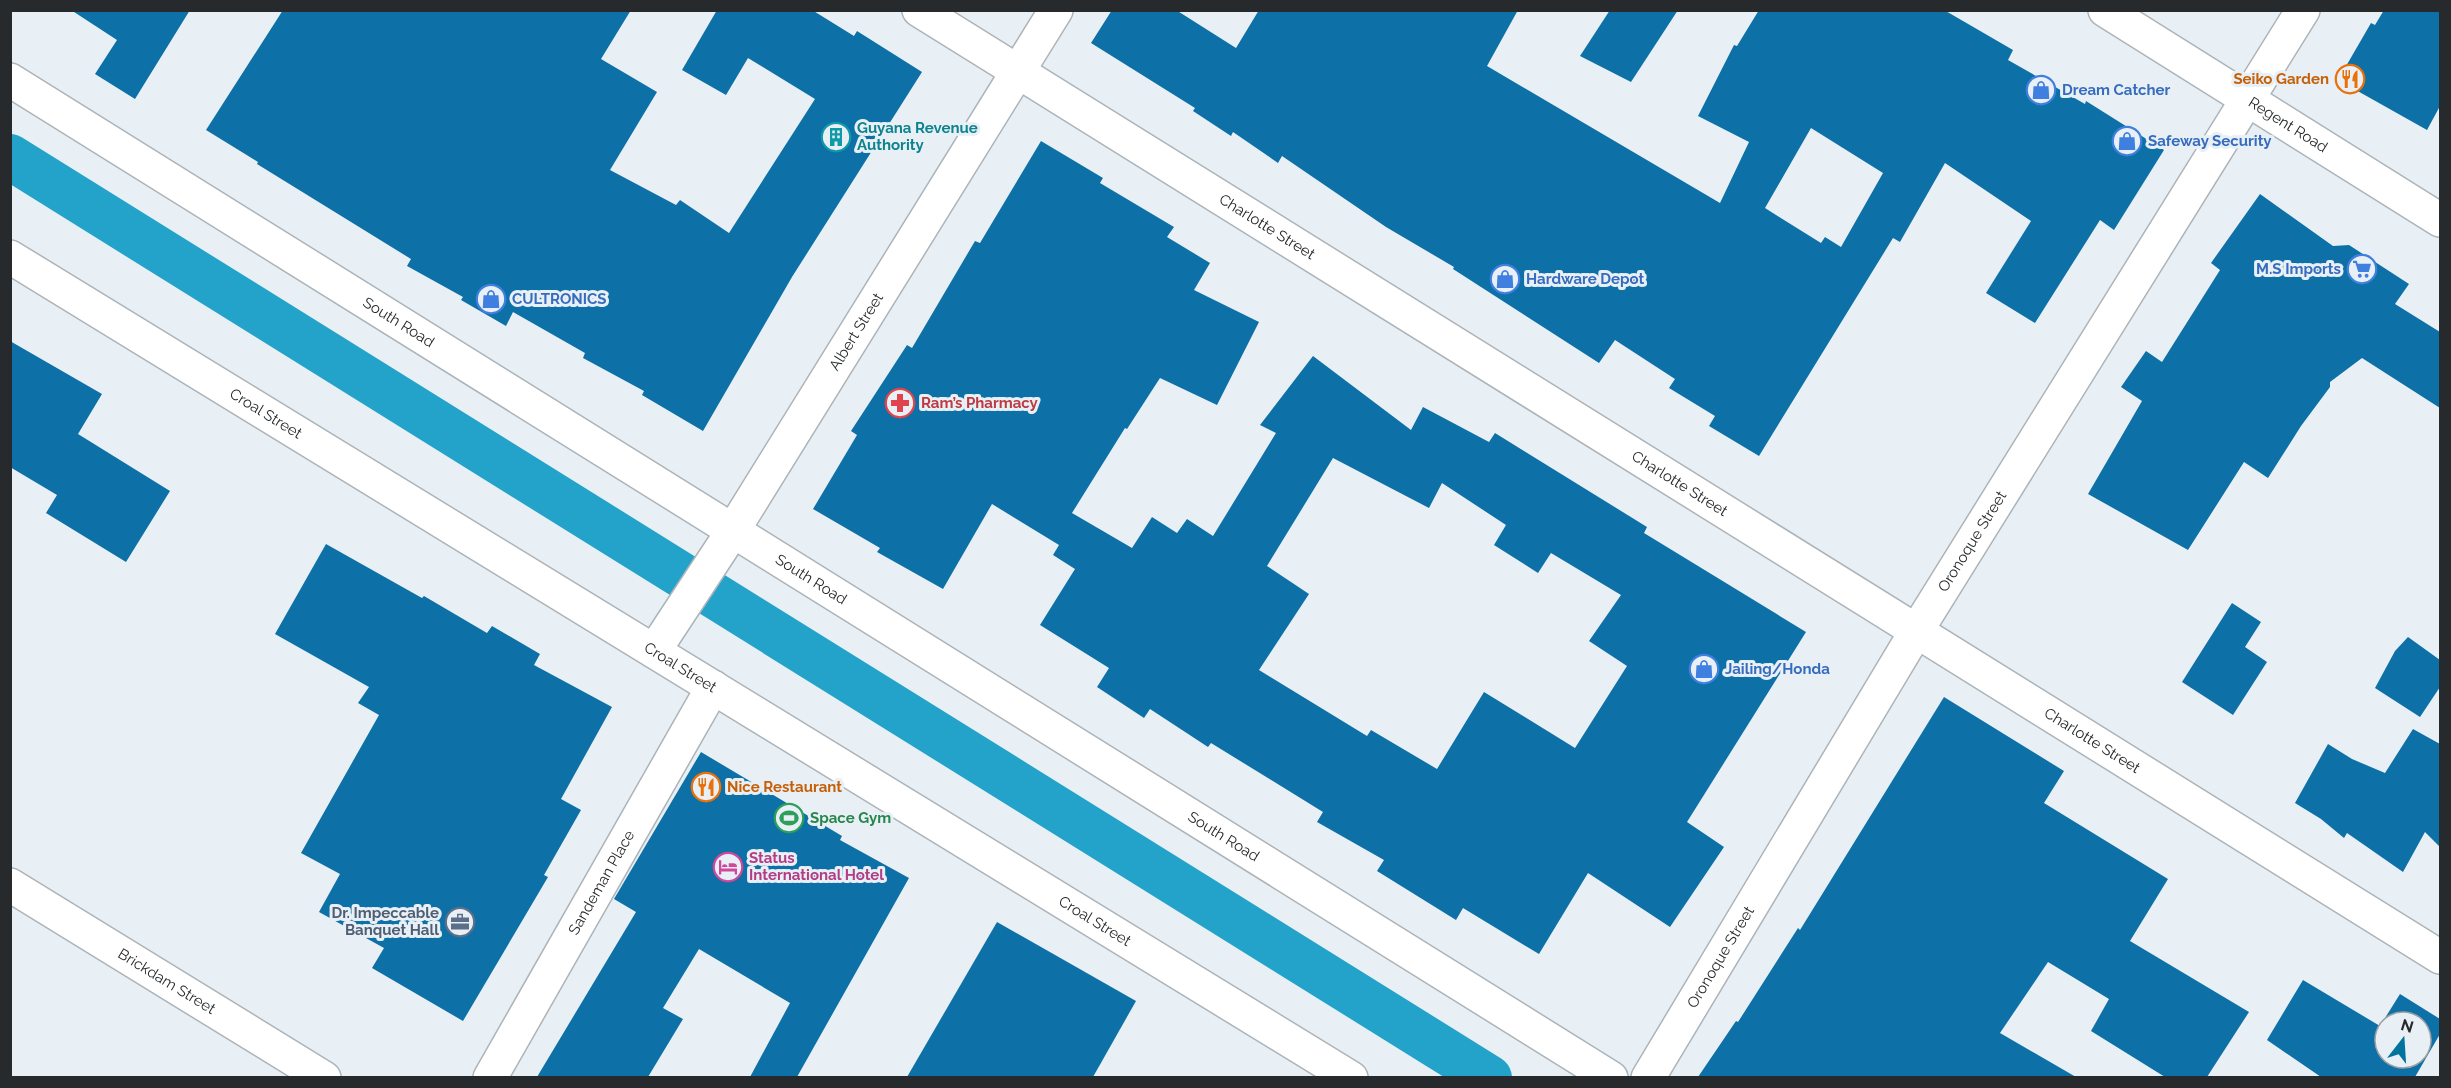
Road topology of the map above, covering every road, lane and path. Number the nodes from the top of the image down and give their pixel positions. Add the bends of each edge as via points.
1 (919, 10) edge
2 (1056, 10) edge
3 (2104, 10) edge
4 (2303, 10) edge
5 (1017, 70) junction
6 (10, 80) edge
7 (2247, 99) junction
8 (2440, 220) edge
9 (10, 257) edge
10 (730, 535) junction
11 (1917, 630) junction
12 (654, 651) junction
13 (713, 687) junction
14 (10, 885) edge
15 (2440, 957) edge
16 (324, 1077) edge
17 (490, 1077) edge
18 (1351, 1077) edge
19 (1611, 1077) edge
20 (1648, 1077) edge

1 - 5 street, Charlotte Street
2 - 5 street, Albert Street
3 - 7 street, Regent Road
4 - 7 street, Oronoque Street
5 - 10 street, Albert Street
5 - 11 street, Charlotte Street
6 - 10 street, South Road
7 - 8 street, Regent Road
7 - 11 street, Oronoque Street
9 - 12 street, Croal Street
10 - 12 street, Albert Street
10 - 19 street, South Road
11 - 15 street, Charlotte Street
11 - 20 street, Oronoque Street
12 - 13 street, Croal Street
13 - 17 street, Sandeman Place
13 - 18 street, Croal Street
14 - 16 street, Brickdam Street

